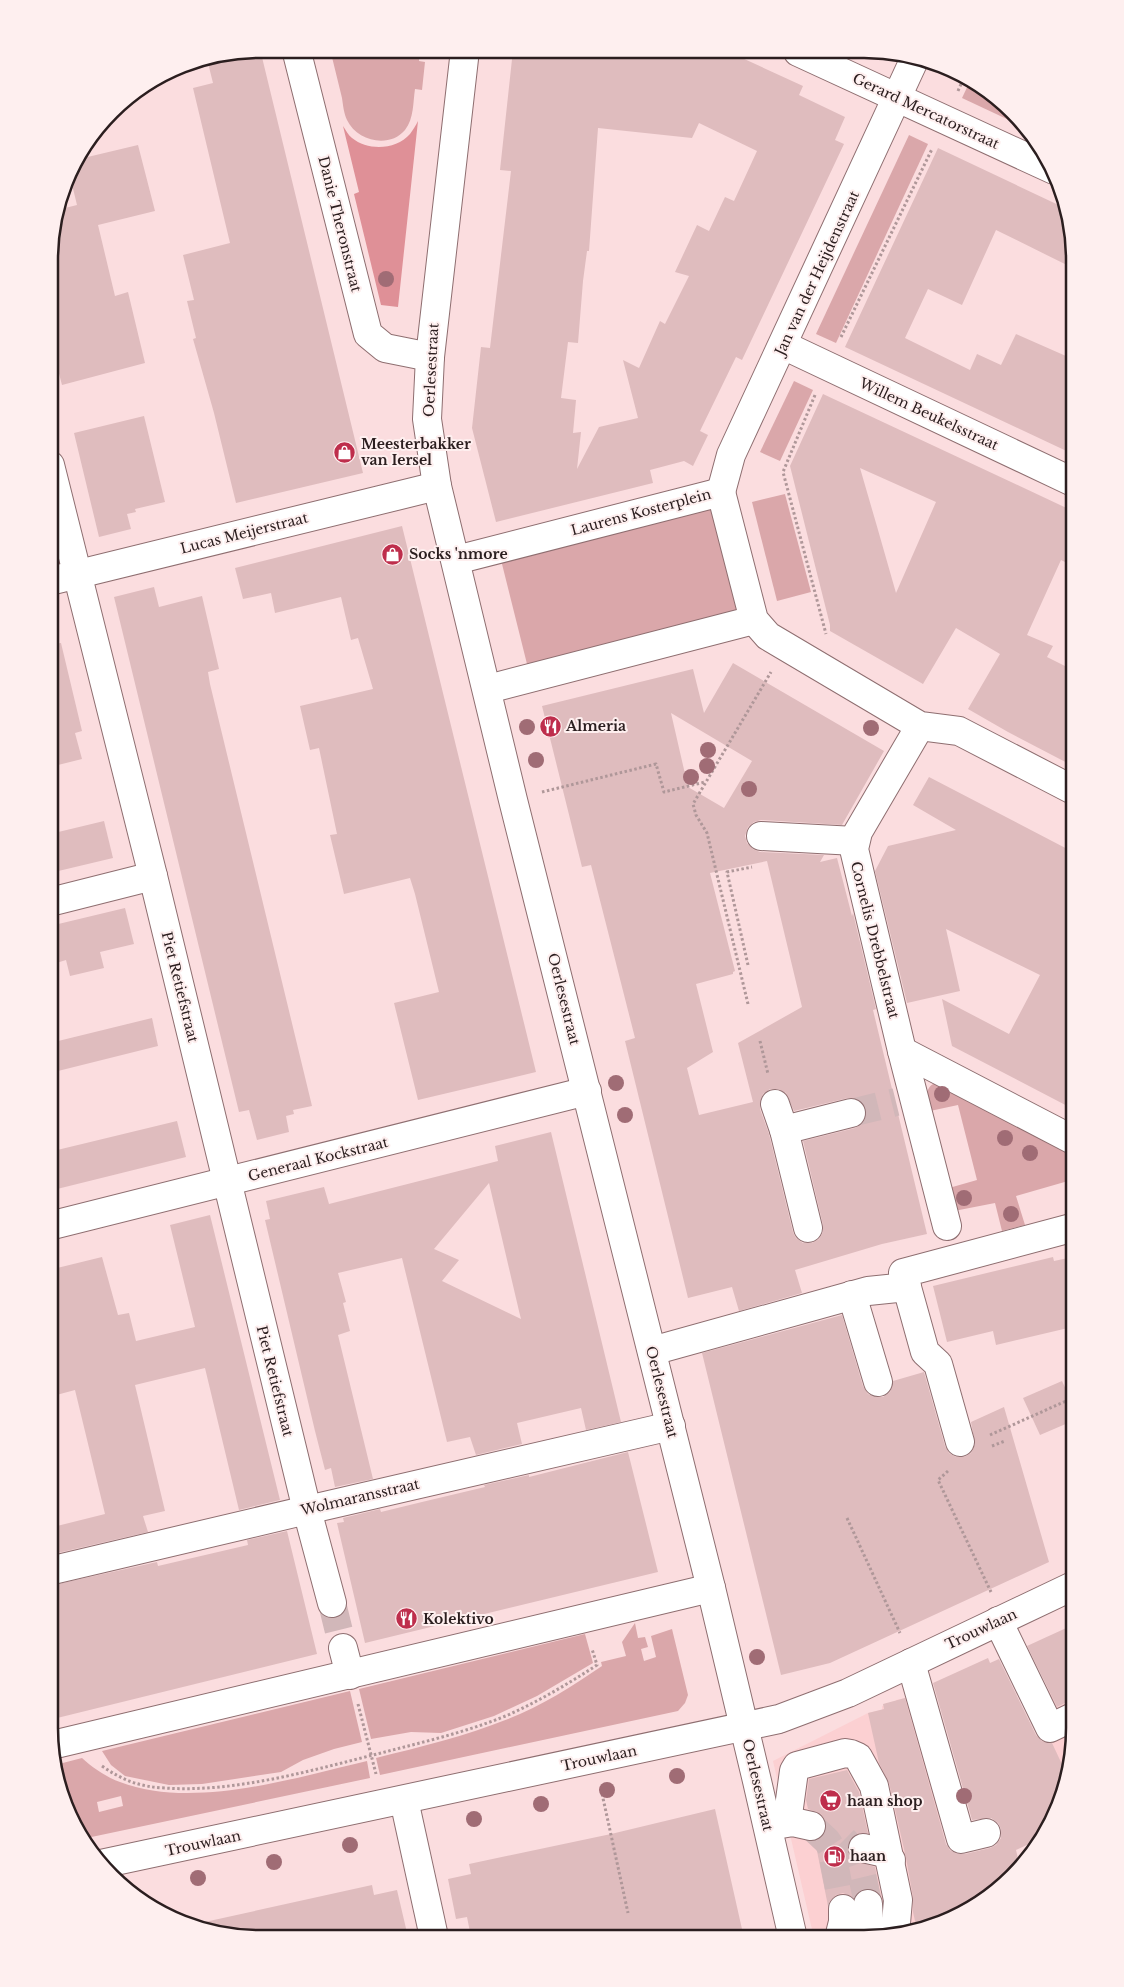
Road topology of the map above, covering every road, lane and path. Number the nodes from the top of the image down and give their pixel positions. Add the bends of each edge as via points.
1 (298, 58) edge
2 (464, 58) edge
3 (810, 58) edge
4 (913, 63) edge
5 (962, 83) edge
6 (899, 97) junction
7 (946, 120) junction
8 (1043, 165) edge
9 (783, 345) junction
10 (430, 357) junction
11 (828, 366) junction
12 (1066, 479) edge
13 (437, 486) junction
14 (721, 492) junction
15 (58, 497) edge
16 (456, 560) junction
17 (78, 574) junction
18 (58, 578) edge
19 (754, 620) junction
20 (827, 636) dead end
21 (786, 648) junction
22 (488, 689) junction
23 (920, 726) junction
24 (706, 782) junction
25 (1066, 786) edge
26 (514, 800) junction
27 (761, 836) dead end
28 (855, 841) junction
29 (754, 866) dead end
30 (153, 876) junction
31 (58, 900) edge
32 (748, 964) dead end
33 (748, 1004) dead end
34 (902, 1051) junction
35 (587, 1091) junction
36 (775, 1104) dead end
37 (851, 1113) tunnel mouth
38 (784, 1130) junction
39 (1066, 1136) edge
40 (227, 1182) junction
41 (58, 1224) edge
42 (947, 1226) dead end
43 (808, 1228) dead end
44 (1066, 1229) edge
45 (907, 1287) junction
46 (852, 1295) junction
47 (652, 1351) junction
48 (878, 1382) dead end
49 (1066, 1401) edge
50 (671, 1426) junction
51 (1005, 1441) dead end
52 (973, 1445) junction
53 (951, 1469) dead end
54 (307, 1510) junction
55 (847, 1518) dead end
56 (58, 1570) edge
57 (711, 1588) junction
58 (1066, 1589) edge
59 (332, 1603) tunnel mouth
60 (1001, 1620) junction
61 (590, 1640) dead end
62 (343, 1648) tunnel mouth
63 (911, 1663) junction
64 (350, 1675) junction
65 (1066, 1720) edge
66 (744, 1727) junction
67 (61, 1743) edge
68 (371, 1755) junction
69 (594, 1759) junction
70 (393, 1802) junction
71 (789, 1825) junction
72 (986, 1833) dead end
73 (863, 1848) dead end
74 (891, 1860) junction
75 (109, 1862) edge
76 (628, 1913) dead end
77 (891, 1928) edge
78 (432, 1930) edge
79 (792, 1930) edge
80 (840, 1930) edge
81 (866, 1930) edge

1 - 10 street, Danie Theronstraat via 368,334 385,348
2 - 10 street, Oerlesestraat
3 - 6 street, Gerard Mercatorstraat
4 - 6 street, Jan van der Heijdenstraat
5 - 7 path
6 - 7 street, Gerard Mercatorstraat
6 - 9 street, Jan van der Heijdenstraat
7 - 8 street, Gerard Mercatorstraat
7 - 11 path
9 - 11 street, Willem Beukelsstraat
9 - 14 street, Jan van der Heijdenstraat via 732,455
10 - 13 street, Oerlesestraat via 428,419
11 - 12 street, Willem Beukelsstraat
11 - 20 path via 783,472
13 - 16 street, Oerlesestraat
13 - 17 street, Lucas Meijerstraat
14 - 16 street, Laurens Kosterplein
14 - 19 street, Laurens Kosterplein
15 - 17 street, Piet Retiefstraat
16 - 22 street, Oerlesestraat
17 - 18 street, Lucas Meijerstraat
17 - 30 street, Piet Retiefstraat
19 - 21 street via 768,636
19 - 22 street
21 - 23 street
21 - 24 path
22 - 26 street, Oerlesestraat
23 - 25 street via 960,731
23 - 28 street
24 - 26 path via 664,792 656,764
24 - 33 path via 693,804 707,833
26 - 35 street, Oerlesestraat
27 - 28 street
28 - 34 street, Cornelis Drebbelstraat via 856,861
29 - 32 path via 727,872
30 - 31 street
30 - 40 street, Piet Retiefstraat
34 - 39 street
34 - 42 street, Cornelis Drebbelstraat via 905,1100
35 - 40 street, Generaal Kockstraat
35 - 47 street, Oerlesestraat
36 - 38 street
37 - 38 street
38 - 43 street
40 - 41 street, Generaal Kockstraat
40 - 54 street, Piet Retiefstraat
44 - 45 street via 903,1273
45 - 46 street
45 - 52 street via 925,1352 938,1364
46 - 47 street
46 - 48 street
47 - 50 street, Oerlesestraat
49 - 52 path via 974,1441
50 - 54 street, Wolmaransstraat
50 - 57 street, Oerlesestraat
51 - 52 path
53 - 60 path via 938,1480
54 - 56 street, Wolmaransstraat
54 - 59 street, Piet Retiefstraat
55 - 63 path via 900,1631
57 - 64 street
57 - 66 street, Oerlesestraat
58 - 60 street, Trouwlaan
60 - 63 street, Trouwlaan
60 - 65 street via 1050,1728
61 - 68 path via 597,1665 532,1704 475,1726
62 - 64 street
63 - 66 street, Trouwlaan via 830,1702
63 - 72 street via 961,1839
64 - 67 street
64 - 68 path
66 - 69 street, Trouwlaan
66 - 71 street, Oerlesestraat
67 - 68 path via 121,1779 163,1788 228,1785
68 - 70 path
69 - 70 street, Trouwlaan
69 - 76 path
70 - 75 street, Trouwlaan
70 - 78 street
71 - 74 street via 792,1780 797,1766 851,1754 862,1762 874,1786
71 - 79 street, Oerlesestraat
73 - 74 street via 885,1853
74 - 77 street via 898,1900 896,1923
80 - 81 street via 856,1906 869,1920

